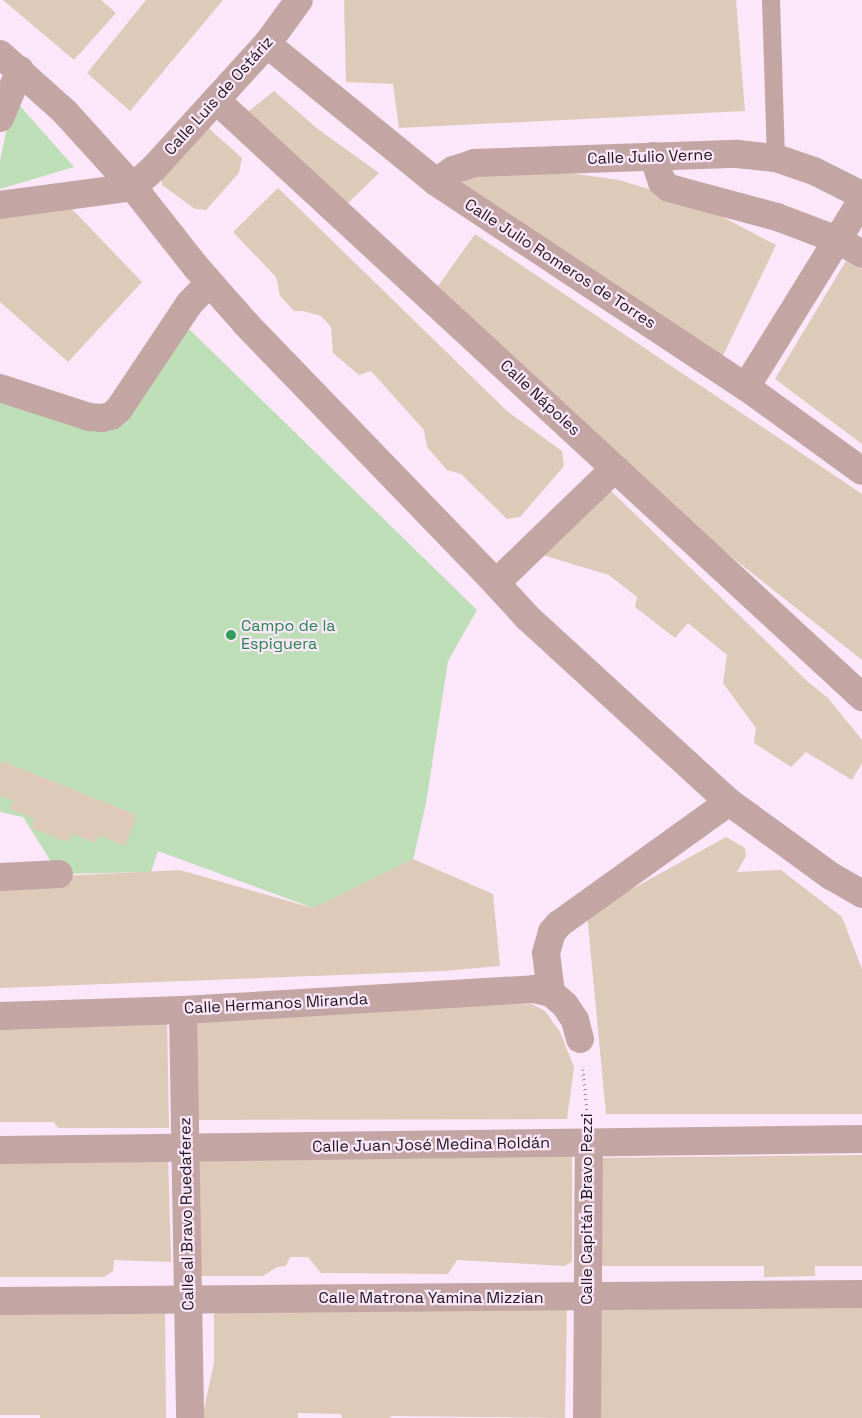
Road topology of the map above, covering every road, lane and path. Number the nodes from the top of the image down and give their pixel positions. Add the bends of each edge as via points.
1 (299, 0) edge
2 (772, 0) edge
3 (267, 44) junction
4 (10, 62) edge
5 (216, 100) junction
6 (0, 118) edge
7 (653, 156) junction
8 (776, 158) junction
9 (436, 182) junction
10 (133, 187) junction
11 (862, 195) edge
12 (862, 200) edge
13 (0, 205) edge
14 (838, 240) junction
15 (862, 254) edge
16 (209, 283) junction
17 (746, 387) junction
18 (0, 388) edge
19 (615, 468) junction
20 (862, 471) edge
21 (496, 583) junction
22 (862, 698) edge
23 (729, 802) junction
24 (59, 874) dead end
25 (0, 877) edge
26 (862, 894) edge
27 (551, 993) junction
28 (183, 1010) junction
29 (0, 1016) edge
30 (580, 1039) joint
31 (862, 1139) edge
32 (589, 1143) junction
33 (186, 1148) junction
34 (0, 1150) edge
35 (862, 1294) edge
36 (588, 1297) junction
37 (188, 1300) junction
38 (0, 1301) edge
39 (190, 1418) edge
40 (587, 1418) edge

1 - 3 street, Calle Luis de Ostáriz
2 - 8 lane
3 - 5 street, Calle Luis de Ostáriz
3 - 9 street, Calle Julio Romeros de Torres
4 - 6 street
4 - 10 street via 65,112
5 - 10 street, Calle Luis de Ostáriz
5 - 19 street, Calle Nápoles
7 - 8 street, Calle Julio Verne via 737,154
7 - 9 street, Calle Julio Verne via 474,163 453,170
7 - 14 street via 662,182 669,188 777,217
8 - 11 street, Calle Julio Verne via 814,171
9 - 17 street, Calle Julio Romeros de Torres
10 - 13 street
10 - 16 street
12 - 14 street
14 - 15 street
14 - 17 street
16 - 18 street via 189,304 111,416 89,417
16 - 21 street
17 - 20 street, Calle Julio Romeros de Torres
19 - 21 street
19 - 22 street, Calle Nápoles
21 - 23 street via 528,618
23 - 26 street via 816,866
23 - 27 street via 552,932 546,947
24 - 25 street
27 - 28 street, Calle Hermanos Miranda via 534,989
27 - 30 street via 570,1012
28 - 29 street, Calle Hermanos Miranda
28 - 33 street, Calle al Bravo Ruedaferez
30 - 32 path, Calle Capitán Bravo Pezzi
31 - 32 street, Calle Juan José Medina Roldán
32 - 33 street, Calle Juan José Medina Roldán
32 - 36 street, Calle Capitán Bravo Pezzi
33 - 34 street, Calle Juan José Medina Roldán
33 - 37 street, Calle al Bravo Ruedaferez
35 - 36 street, Calle Matrona Yamina Mizzian
36 - 37 street, Calle Matrona Yamina Mizzian
36 - 40 street, Calle Capitán Bravo Pezzi
37 - 38 street, Calle Matrona Yamina Mizzian
37 - 39 street, Calle al Bravo Ruedaferez

